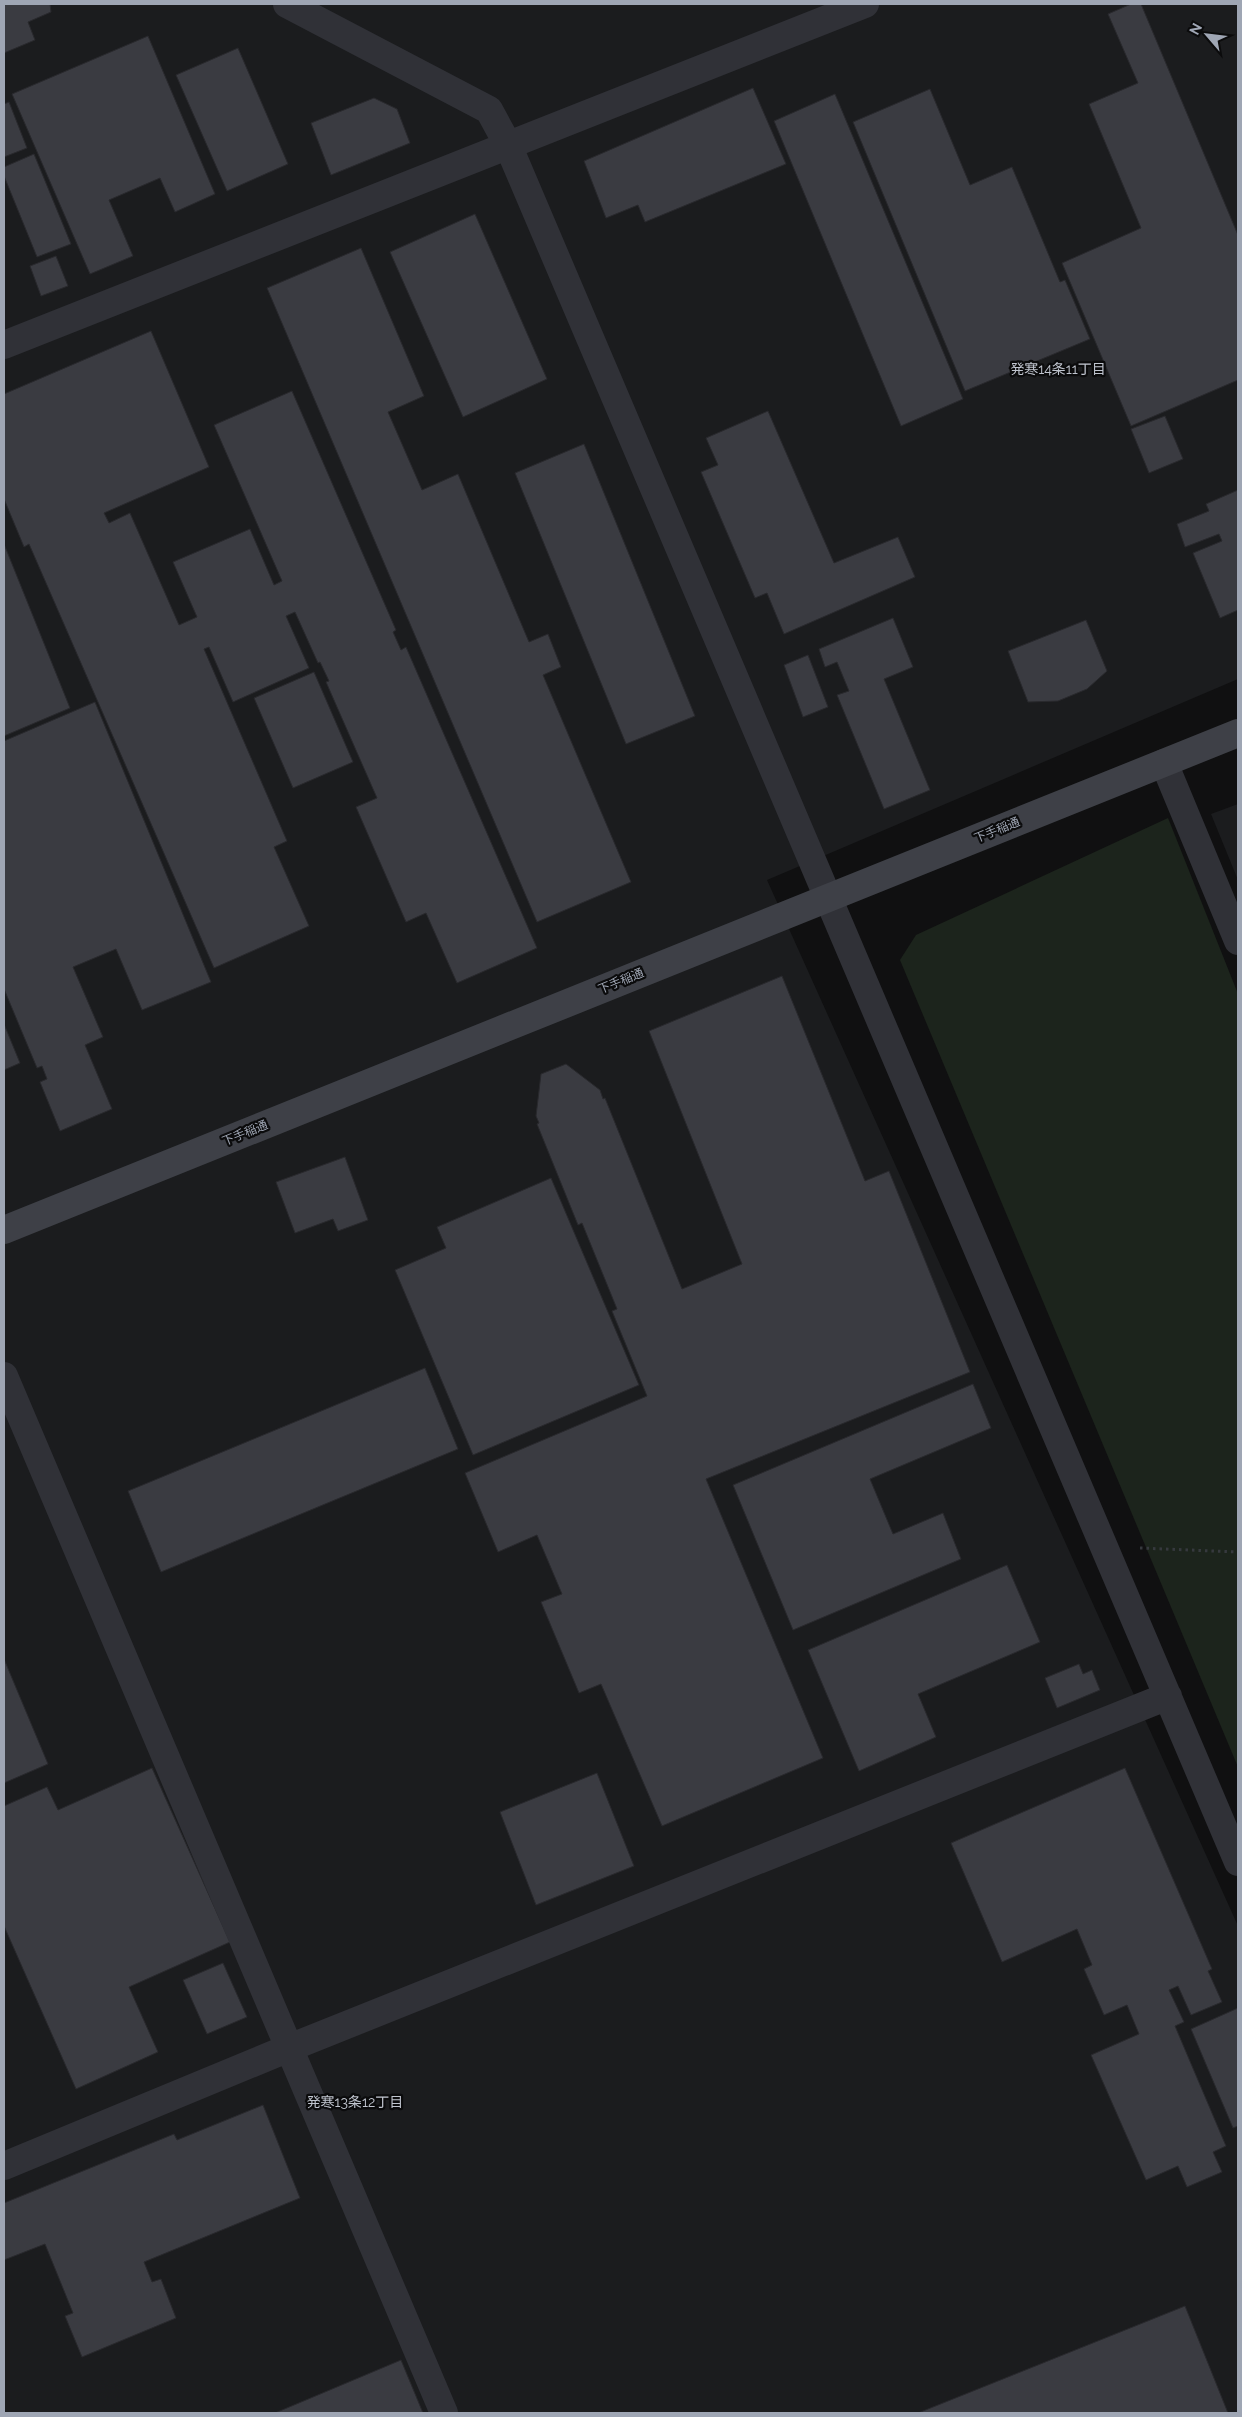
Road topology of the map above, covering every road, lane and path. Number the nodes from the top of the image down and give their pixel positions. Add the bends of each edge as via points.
1 (287, 4) edge
2 (865, 4) edge
3 (508, 145) junction
4 (4, 345) edge
5 (1238, 733) edge
6 (1164, 763) junction
7 (829, 898) junction
8 (1238, 941) edge
9 (4, 1230) edge
10 (4, 1376) edge
11 (1104, 1547) junction
12 (1238, 1552) edge
13 (1168, 1696) junction
14 (1238, 1862) edge
15 (290, 2048) junction
16 (4, 2166) edge
17 (444, 2413) edge

1 - 3 street via 489,110
2 - 3 street
3 - 4 street
3 - 7 street
5 - 6 main road, 下手稲通
6 - 7 main road, 下手稲通
6 - 8 street
7 - 9 main road, 下手稲通
7 - 11 street
10 - 15 street
11 - 12 path
11 - 13 street
13 - 14 street
13 - 15 street
15 - 16 street
15 - 17 street

